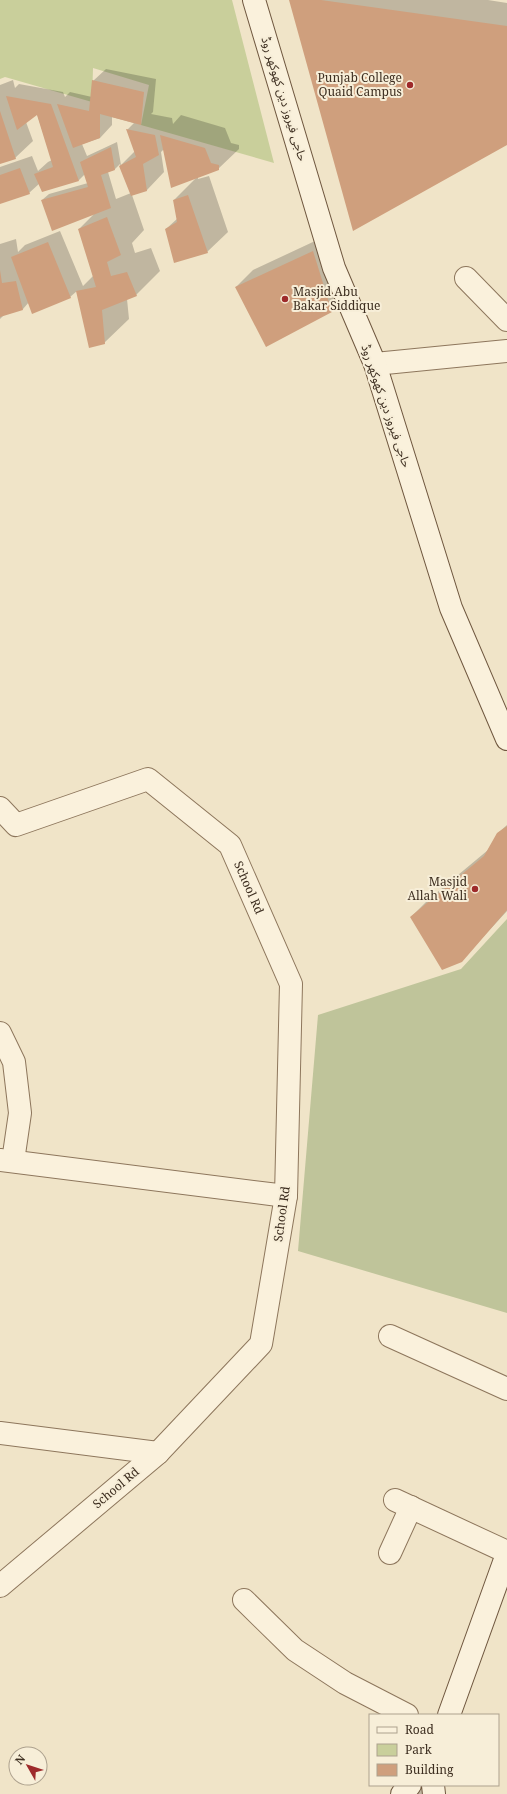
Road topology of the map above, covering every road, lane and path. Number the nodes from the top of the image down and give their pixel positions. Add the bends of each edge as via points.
1 (254, 0) edge
2 (466, 278) dead end
3 (507, 320) edge
4 (507, 351) edge
5 (375, 364) junction
6 (507, 739) edge
7 (0, 808) edge
8 (0, 1033) edge
9 (6, 1161) edge
10 (286, 1196) junction
11 (390, 1336) dead end
12 (507, 1389) edge
13 (0, 1433) edge
14 (158, 1453) junction
15 (390, 1553) dead end
16 (507, 1553) edge
17 (0, 1586) edge
18 (244, 1600) dead end
19 (405, 1714) edge
20 (450, 1714) edge
21 (409, 1786) edge
22 (402, 1794) edge

1 - 5 street, حاجی فیروز دین کھوکھر روڈ via 334,268
2 - 3 street
4 - 5 street
5 - 6 street, حاجی فیروز دین کھوکھر روڈ via 451,608
7 - 10 street, School Rd via 16,825 148,779 230,845 290,984
8 - 9 street via 14,1062 20,1113
9 - 10 street
10 - 14 street, School Rd via 261,1344
11 - 12 street
13 - 14 street
14 - 17 street, School Rd
15 - 16 street via 403,1504
16 - 20 street
18 - 19 street via 295,1650 345,1682
21 - 22 street

